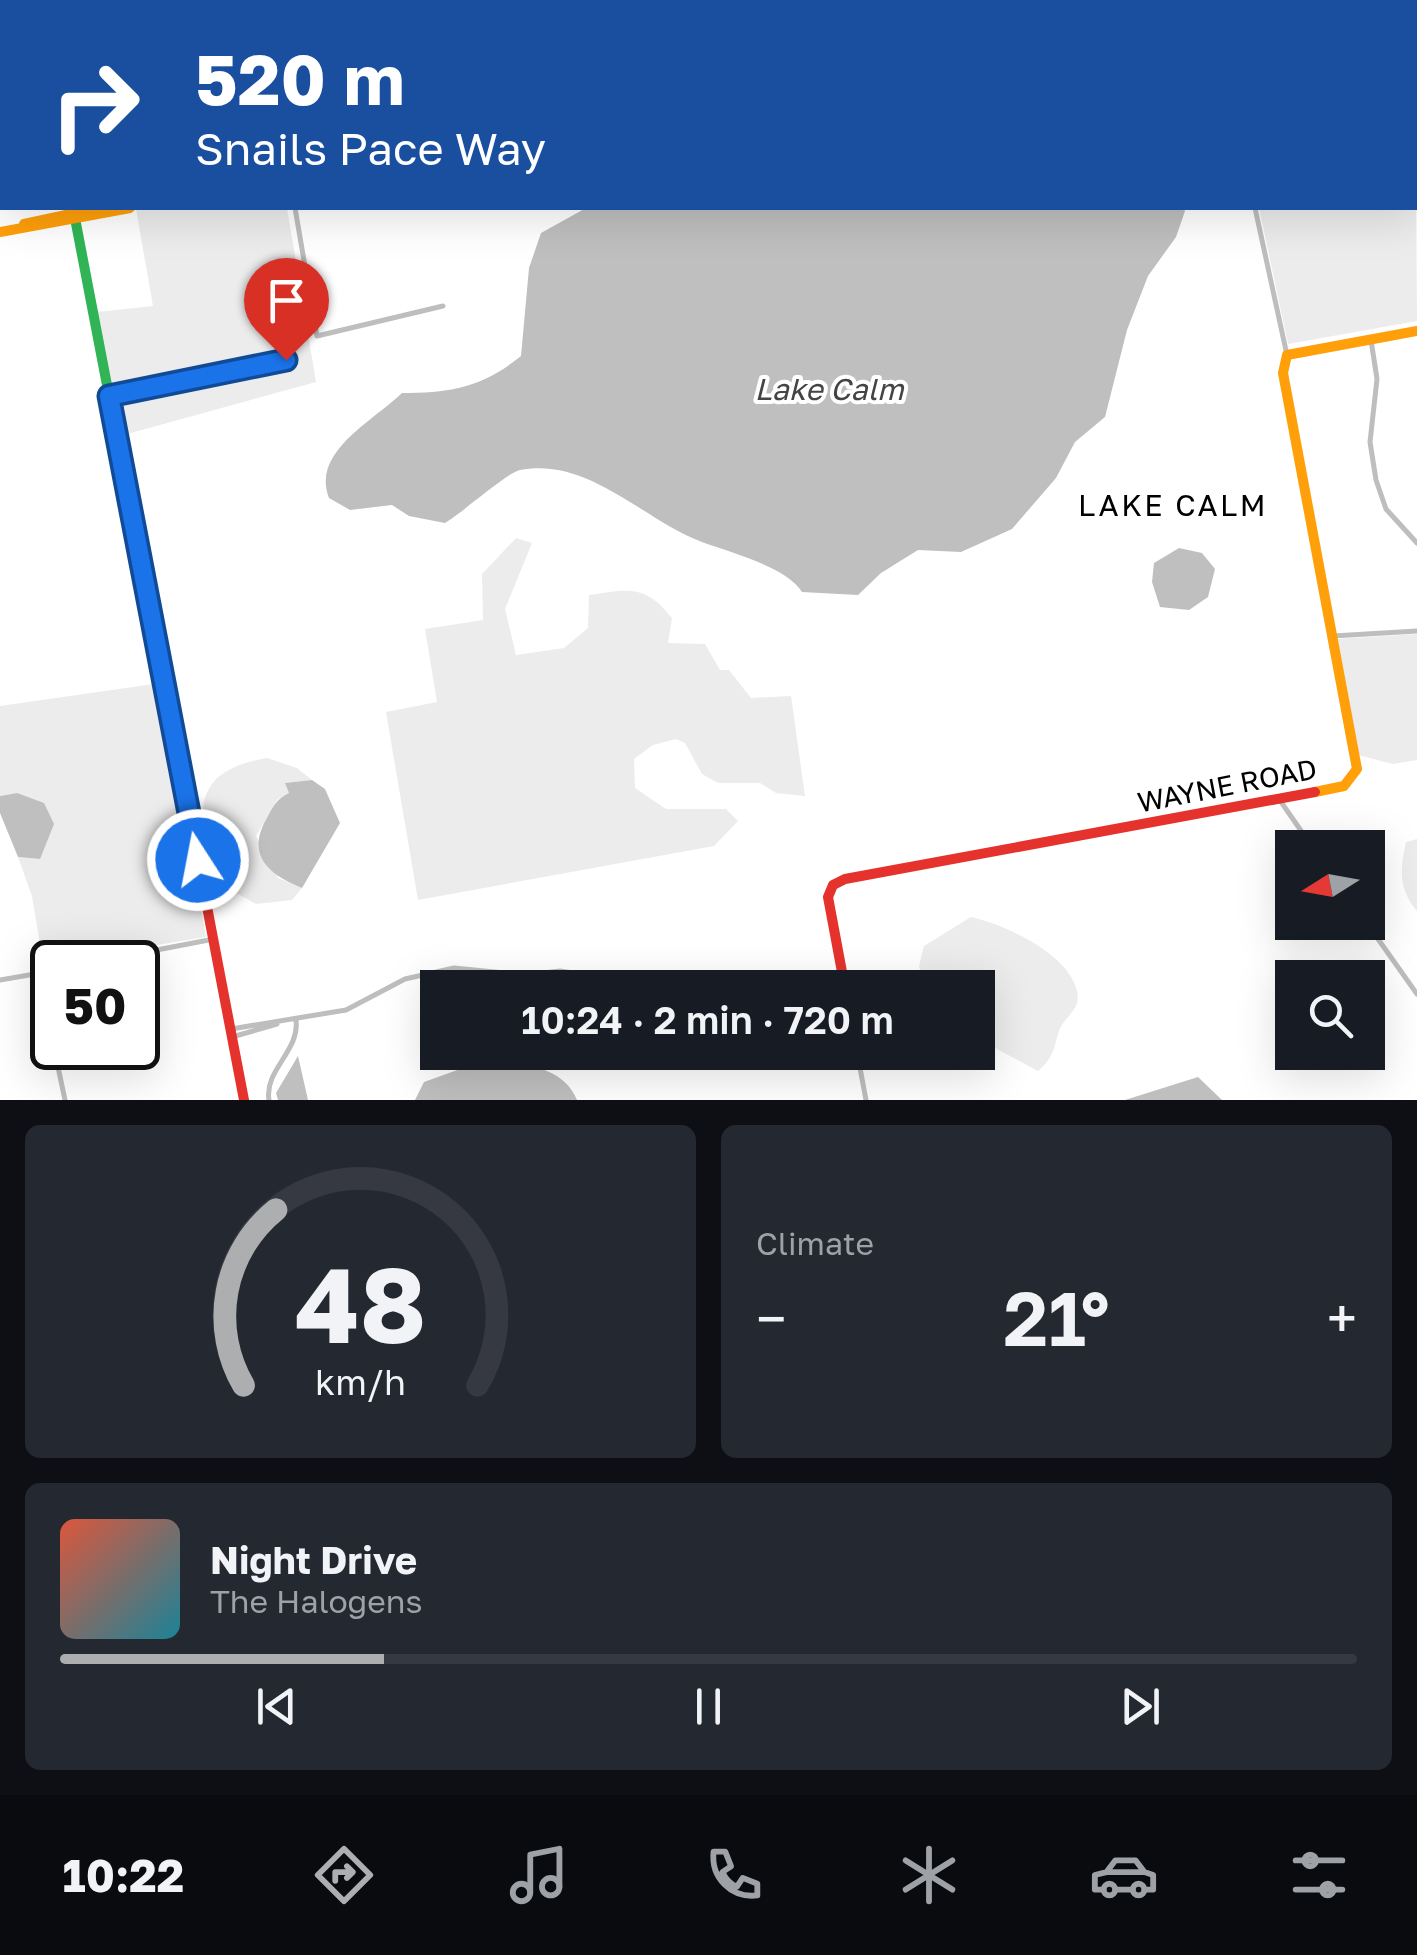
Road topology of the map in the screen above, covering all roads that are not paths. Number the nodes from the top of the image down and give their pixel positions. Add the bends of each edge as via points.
1 (93, 210) edge
2 (116, 210) edge
3 (295, 210) edge
4 (1255, 210) edge
5 (74, 216) junction
6 (0, 232) edge
7 (443, 306) dead end
8 (1417, 331) edge
9 (1370, 340) junction
10 (1287, 356) junction
11 (286, 360) dead end
12 (109, 396) junction
13 (1417, 543) edge
14 (1417, 631) edge
15 (1333, 636) junction
16 (1279, 799) junction
17 (1301, 830) edge
18 (214, 939) junction
19 (1379, 940) edge
20 (160, 949) edge
21 (445, 970) edge
22 (475, 970) edge
23 (842, 970) edge
24 (30, 975) edge
25 (420, 976) edge
26 (0, 980) edge
27 (1417, 994) edge
28 (296, 1020) junction
29 (258, 1023) junction
30 (277, 1024) junction
31 (260, 1032) junction
32 (232, 1033) junction
33 (59, 1070) edge
34 (860, 1070) edge
35 (65, 1100) edge
36 (244, 1100) edge
37 (269, 1100) edge
38 (866, 1100) edge

1 - 5 street
2 - 5 street
3 - 7 street via 317,336
4 - 10 street
5 - 6 street
5 - 12 street
8 - 9 street
9 - 10 street
9 - 13 street via 1377,379 1370,442 1376,480 1386,509
10 - 15 street, WAYNE ROAD via 1283,372
11 - 12 street
12 - 18 street
14 - 15 street
15 - 16 street, WAYNE ROAD via 1357,770 1344,786
16 - 17 street
16 - 23 street, WAYNE ROAD via 845,879 828,897
18 - 20 street
18 - 32 street
19 - 27 street
21 - 22 street
24 - 26 street
25 - 28 street via 346,1010
28 - 30 street
28 - 37 street via 297,1037 268,1087
29 - 30 street
29 - 31 street
29 - 32 street
30 - 31 street
31 - 32 street
32 - 36 street
33 - 35 street
34 - 38 street

